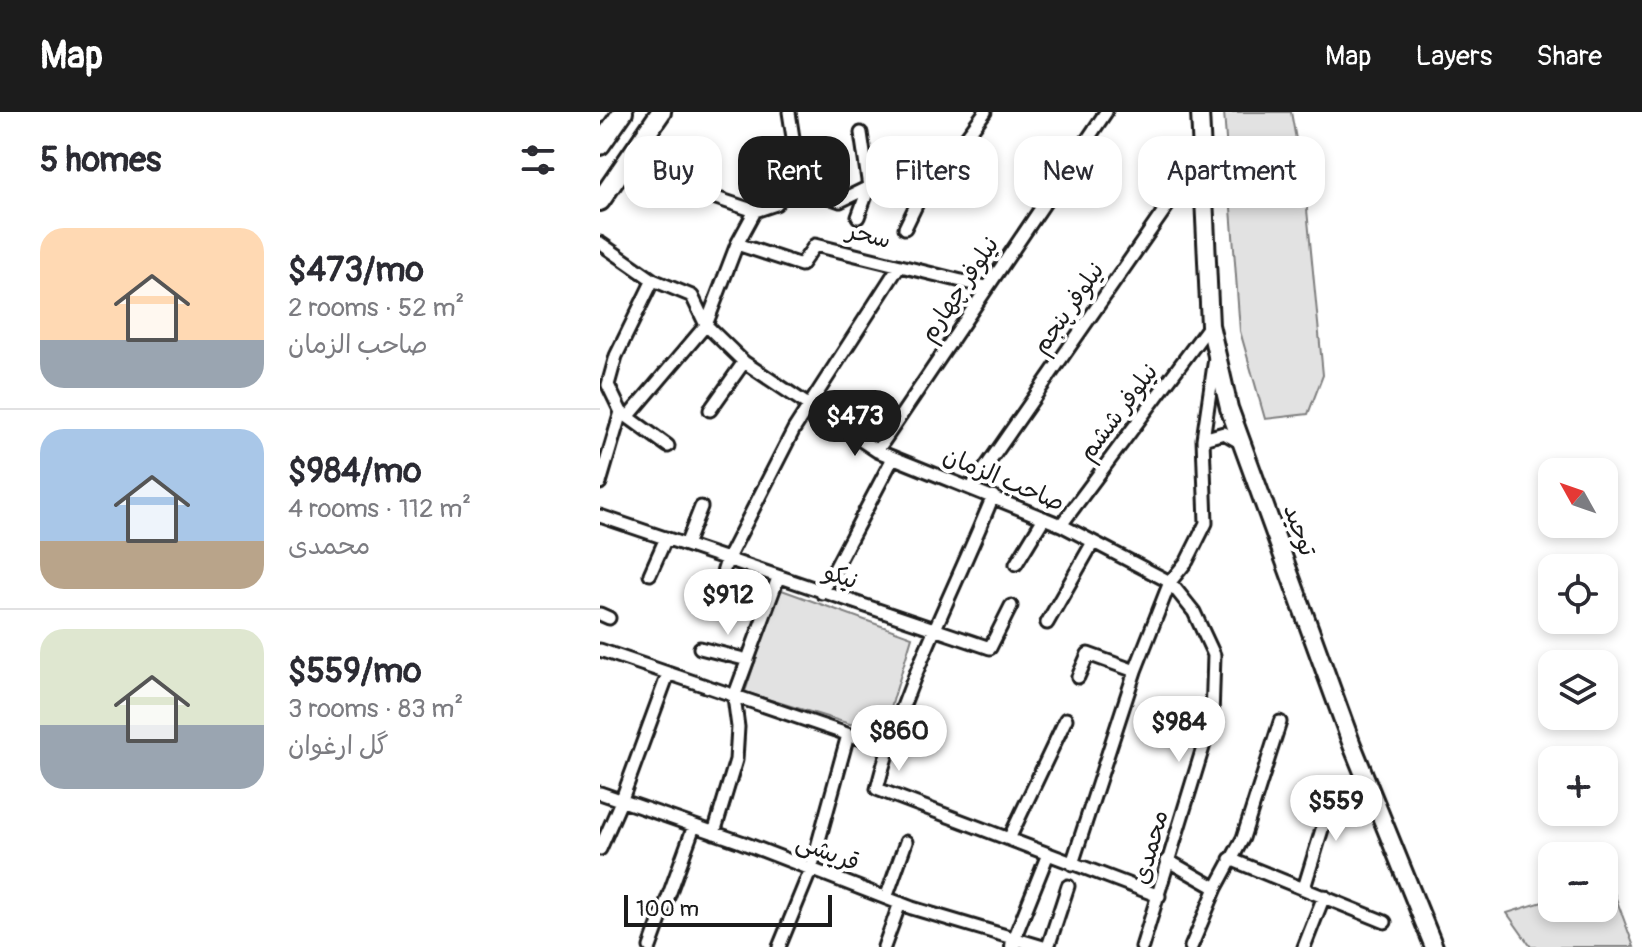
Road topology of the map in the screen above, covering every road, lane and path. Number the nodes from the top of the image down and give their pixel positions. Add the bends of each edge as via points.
1 (623, 112) edge
2 (661, 112) edge
3 (789, 112) edge
4 (985, 112) edge
5 (1106, 112) edge
6 (1200, 112) edge
7 (861, 133) dead end
8 (793, 136) edge
9 (967, 136) dead end
10 (1202, 136) edge
11 (600, 145) edge
12 (623, 167) junction
13 (866, 167) edge
14 (866, 195) edge
15 (600, 201) edge
16 (764, 208) edge
17 (915, 208) edge
18 (1167, 208) edge
19 (1205, 208) edge
20 (755, 211) junction
21 (858, 217) dead end
22 (905, 228) dead end
23 (600, 243) edge
24 (737, 244) junction
25 (899, 266) junction
26 (653, 280) junction
27 (986, 287) junction
28 (706, 325) junction
29 (1210, 325) junction
30 (1215, 357) junction
31 (744, 362) junction
32 (808, 406) junction
33 (710, 410) dead end
34 (625, 414) junction
35 (1203, 439) junction
36 (1244, 445) junction
37 (668, 446) dead end
38 (877, 451) junction
39 (893, 458) junction
40 (600, 483) edge
41 (972, 487) junction
42 (993, 496) junction
43 (701, 507) dead end
44 (600, 516) edge
45 (1044, 518) junction
46 (1061, 525) junction
47 (666, 538) junction
48 (1092, 544) junction
49 (686, 545) junction
50 (727, 560) junction
51 (1016, 564) dead end
52 (650, 574) dead end
53 (778, 578) junction
54 (1170, 582) junction
55 (717, 592) dead end
56 (822, 593) junction
57 (1011, 606) dead end
58 (1047, 623) dead end
59 (931, 631) junction
60 (700, 648) dead end
61 (600, 650) edge
62 (748, 660) junction
63 (1135, 671) junction
64 (668, 674) junction
65 (1078, 677) dead end
66 (734, 697) junction
67 (1066, 719) dead end
68 (1280, 722) dead end
69 (848, 735) junction
70 (888, 748) junction
71 (1335, 787) dead end
72 (600, 793) edge
73 (622, 799) junction
74 (694, 826) junction
75 (714, 833) junction
76 (1009, 839) junction
77 (906, 842) dead end
78 (600, 849) edge
79 (1048, 854) junction
80 (1230, 859) junction
81 (1167, 860) junction
82 (1072, 864) junction
83 (811, 869) junction
84 (1068, 886) dead end
85 (1216, 888) junction
86 (1304, 888) junction
87 (1159, 896) junction
88 (1324, 896) junction
89 (886, 898) junction
90 (900, 903) junction
91 (1385, 922) dead end
92 (1014, 943) edge
93 (650, 947) edge
94 (779, 947) edge
95 (884, 947) edge
96 (1046, 947) edge
97 (1142, 947) edge
98 (1191, 947) edge
99 (1304, 947) edge
100 (1434, 947) edge

1 - 11 main road
2 - 12 main road
3 - 8 street
4 - 9 street
5 - 27 street, نیلوفر چهارم
6 - 10 main road, توحید
7 - 13 street
12 - 15 main road
12 - 20 street
14 - 21 street
16 - 20 street
17 - 22 street
18 - 41 street, نیلوفر پنجم
19 - 29 main road, توحید
20 - 24 street
23 - 26 street, صاحب الزمان
24 - 25 street, سحر via 801,265 815,245
24 - 28 street
25 - 27 street, سحر
25 - 32 street
26 - 28 street, صاحب الزمان via 692,296
26 - 34 street via 616,356 608,385
27 - 38 street, نیلوفر چهارم
28 - 31 street, صاحب الزمان
28 - 34 street
29 - 30 main road, توحید
29 - 46 street, نیلوفر ششم
30 - 35 street
30 - 36 main road, توحید
31 - 32 street, صاحب الزمان
31 - 33 street
32 - 38 street, صاحب الزمان
32 - 50 street
34 - 37 street
34 - 40 street
35 - 36 street via 1224,433
35 - 54 street via 1206,523
36 - 100 main road, توحید via 1352,745
38 - 39 street, صاحب الزمان
39 - 41 street, صاحب الزمان
39 - 56 street
41 - 42 street, صاحب الزمان
42 - 45 street, صاحب الزمان
42 - 59 street via 955,589
43 - 49 street
44 - 47 street, نیکو
45 - 46 street, صاحب الزمان
45 - 51 street
46 - 48 street, صاحب الزمان
47 - 49 street, نیکو
47 - 52 street
48 - 54 street, صاحب الزمان
48 - 58 street
49 - 50 street, نیکو
50 - 53 street, نیکو
50 - 55 street
53 - 56 street, نیکو
53 - 62 street
54 - 63 street
54 - 81 street, محمدی via 1194,612 1214,655 1212,718
56 - 59 street, نیکو
57 - 59 street, نیکو via 990,648
59 - 70 street
60 - 62 street
61 - 64 street
62 - 66 street
63 - 65 street via 1088,654
63 - 82 street
64 - 66 street
64 - 73 street
66 - 69 street
66 - 75 street via 736,760
67 - 76 street
68 - 80 street via 1243,838
69 - 70 street
69 - 83 street
70 - 76 street via 877,789
71 - 86 street
72 - 73 street, قریشی
73 - 74 street, قریشی
73 - 78 street
74 - 75 street, قریشی
74 - 93 street
75 - 83 street, قریشی
76 - 79 street
77 - 89 street
79 - 82 street
79 - 92 street
80 - 85 street
80 - 86 street
81 - 85 street
81 - 87 street, محمدی
82 - 87 street
83 - 89 street, قریشی
83 - 94 street
84 - 96 street
85 - 98 street
86 - 88 street
87 - 97 street, محمدی
88 - 91 street
88 - 99 street
89 - 90 street, قریشی
90 - 92 street, قریشی
90 - 95 street
92 - 96 street, قریشی

